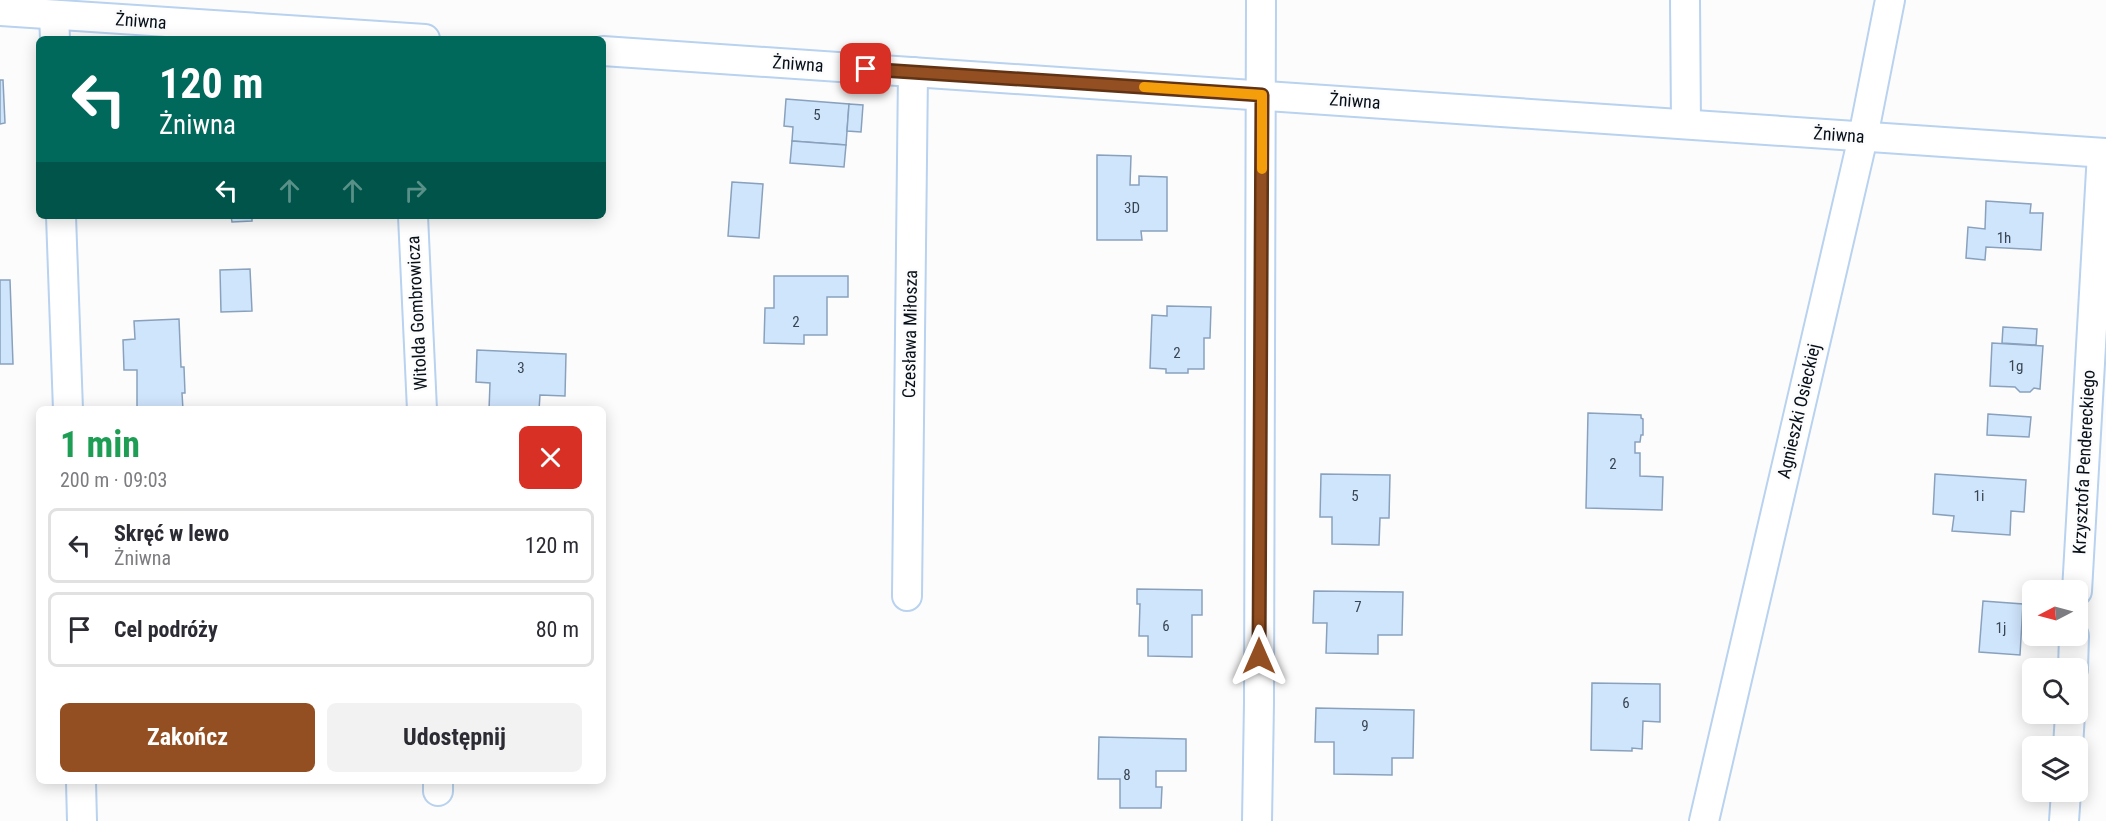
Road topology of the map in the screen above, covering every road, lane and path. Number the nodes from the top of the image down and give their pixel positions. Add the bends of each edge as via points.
1 (1262, 0) edge
2 (1685, 0) edge
3 (1890, 0) edge
4 (0, 11) edge
5 (63, 17) edge
6 (364, 36) edge
7 (606, 51) edge
8 (913, 72) junction
9 (1262, 95) junction
10 (1686, 124) junction
11 (1863, 137) junction
12 (2104, 153) edge
13 (61, 219) edge
14 (413, 219) edge
15 (68, 406) edge
16 (422, 406) edge
17 (2078, 580) edge
18 (908, 596) dead end
19 (81, 784) edge
20 (2065, 802) edge
21 (82, 821) edge
22 (1257, 821) edge
23 (1704, 821) edge
24 (2064, 821) edge

1 - 9 street
2 - 10 street
3 - 11 street, Agnieszki Osieckiej
4 - 5 street, Żniwna
5 - 6 street, Żniwna
7 - 8 street, Żniwna
8 - 9 street, Żniwna
8 - 18 street, Czesława Miłosza
9 - 10 street, Żniwna
9 - 22 street
10 - 11 street, Żniwna
11 - 12 street, Żniwna
11 - 23 street, Agnieszki Osieckiej
12 - 17 street, Krzysztofa Pendereckiego
13 - 15 street
14 - 16 street, Witolda Gombrowicza
19 - 21 street
20 - 24 street

